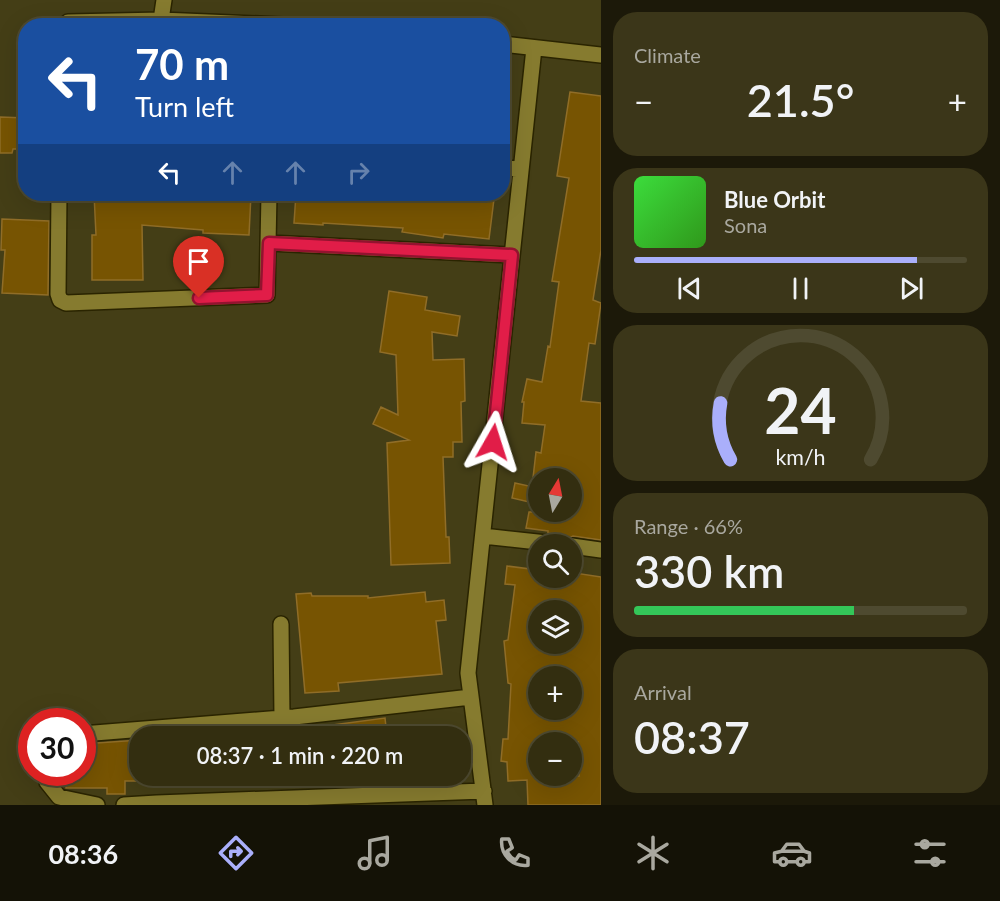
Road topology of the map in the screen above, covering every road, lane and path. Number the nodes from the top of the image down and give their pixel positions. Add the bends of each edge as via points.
1 (164, 0) edge
2 (161, 18) edge
3 (510, 45) edge
4 (534, 48) junction
5 (601, 55) edge
6 (510, 168) edge
7 (521, 169) junction
8 (59, 201) edge
9 (269, 201) edge
10 (269, 243) junction
11 (512, 255) junction
12 (483, 536) junction
13 (528, 541) edge
14 (582, 547) edge
15 (601, 550) edge
16 (281, 624) dead end
17 (471, 697) junction
18 (282, 718) junction
19 (96, 733) edge
20 (50, 786) edge
21 (484, 798) edge
22 (157, 804) edge
23 (97, 805) edge
24 (124, 805) edge

1 - 2 street
3 - 4 street
4 - 5 street
4 - 7 street
6 - 7 street
7 - 11 street
8 - 10 street via 58,294 66,303 267,295
9 - 10 street
10 - 11 street
11 - 12 street
12 - 13 street
12 - 17 street via 468,673
14 - 15 street
16 - 18 street
17 - 18 street
17 - 21 street
18 - 19 street
20 - 23 street via 59,797
21 - 22 street
22 - 24 street

